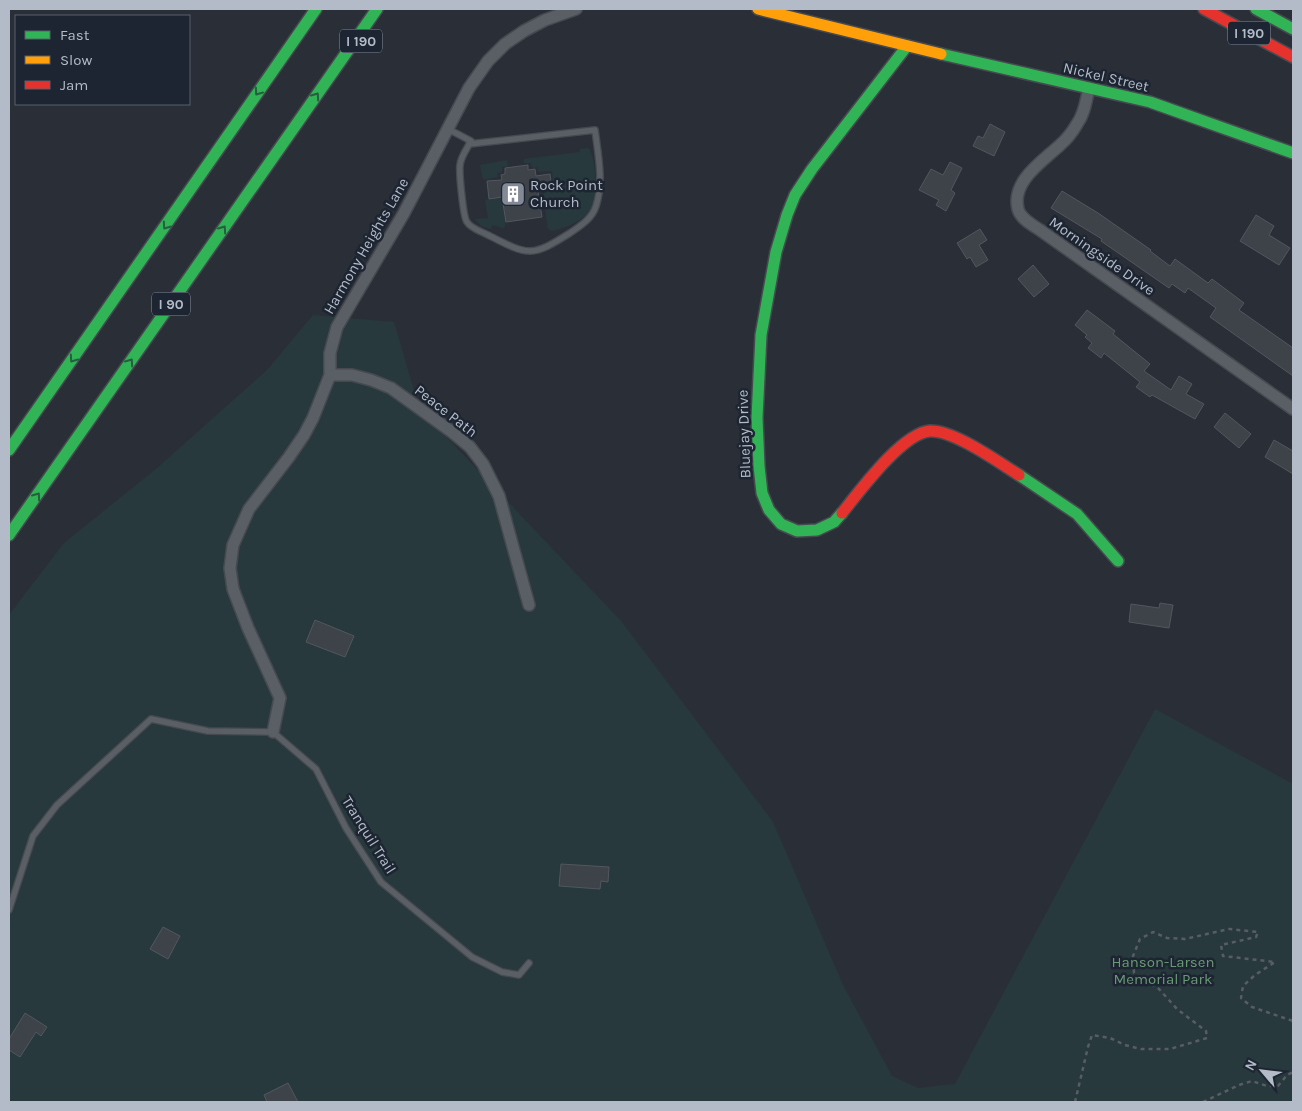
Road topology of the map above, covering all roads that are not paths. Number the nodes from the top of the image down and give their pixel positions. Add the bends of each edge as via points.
1 (316, 9) edge
2 (377, 9) edge
3 (388, 9) edge
4 (576, 9) edge
5 (758, 9) edge
6 (1204, 9) edge
7 (1256, 9) edge
8 (1293, 29) edge
9 (907, 46) junction
10 (1293, 56) edge
11 (333, 72) junction
12 (1089, 88) junction
13 (448, 129) junction
14 (469, 144) junction
15 (1293, 153) edge
16 (330, 374) junction
17 (1293, 409) edge
18 (9, 450) edge
19 (9, 535) edge
20 (1118, 562) dead end
21 (529, 605) dead end
22 (273, 732) junction
23 (9, 910) edge
24 (529, 963) dead end

1 -> 18 main road
2 - 11 main road, I 90
3 - 11 main road, I 190 via 341,68
4 - 13 street, Harmony Heights Lane via 546,20 504,44 469,88
5 - 9 main road
6 - 10 main road, I 190
7 - 8 main road, I 190
9 - 12 main road, Nickel Street
9 - 20 main road, Bluejay Drive via 812,169 786,215 761,335 757,418 762,493 780,524 797,531 817,530 834,522 899,448 930,431 948,434 981,451 1077,514
19 -> 11 main road, I 90
12 - 15 main road, Nickel Street via 1150,102
12 - 17 street, Morningside Drive via 1078,124 1062,144 1027,175 1017,194 1018,210 1040,230
13 - 14 lane via 471,141
13 - 16 street, Harmony Heights Lane via 404,213 337,327 330,353
14 - 14 lane via 459,168 464,211 467,222 474,228 526,252 538,251 552,245 592,216 600,184 595,130
16 - 21 street, Peace Path via 352,375 391,388 470,447 483,464 499,496
16 - 22 street, Harmony Heights Lane via 304,435 249,509 233,545 230,568 233,589 280,698
22 - 23 lane via 208,731 151,719 57,804 33,836
22 - 24 lane, Tranquil Trail via 316,769 346,828 381,882 472,957 502,972 519,975

